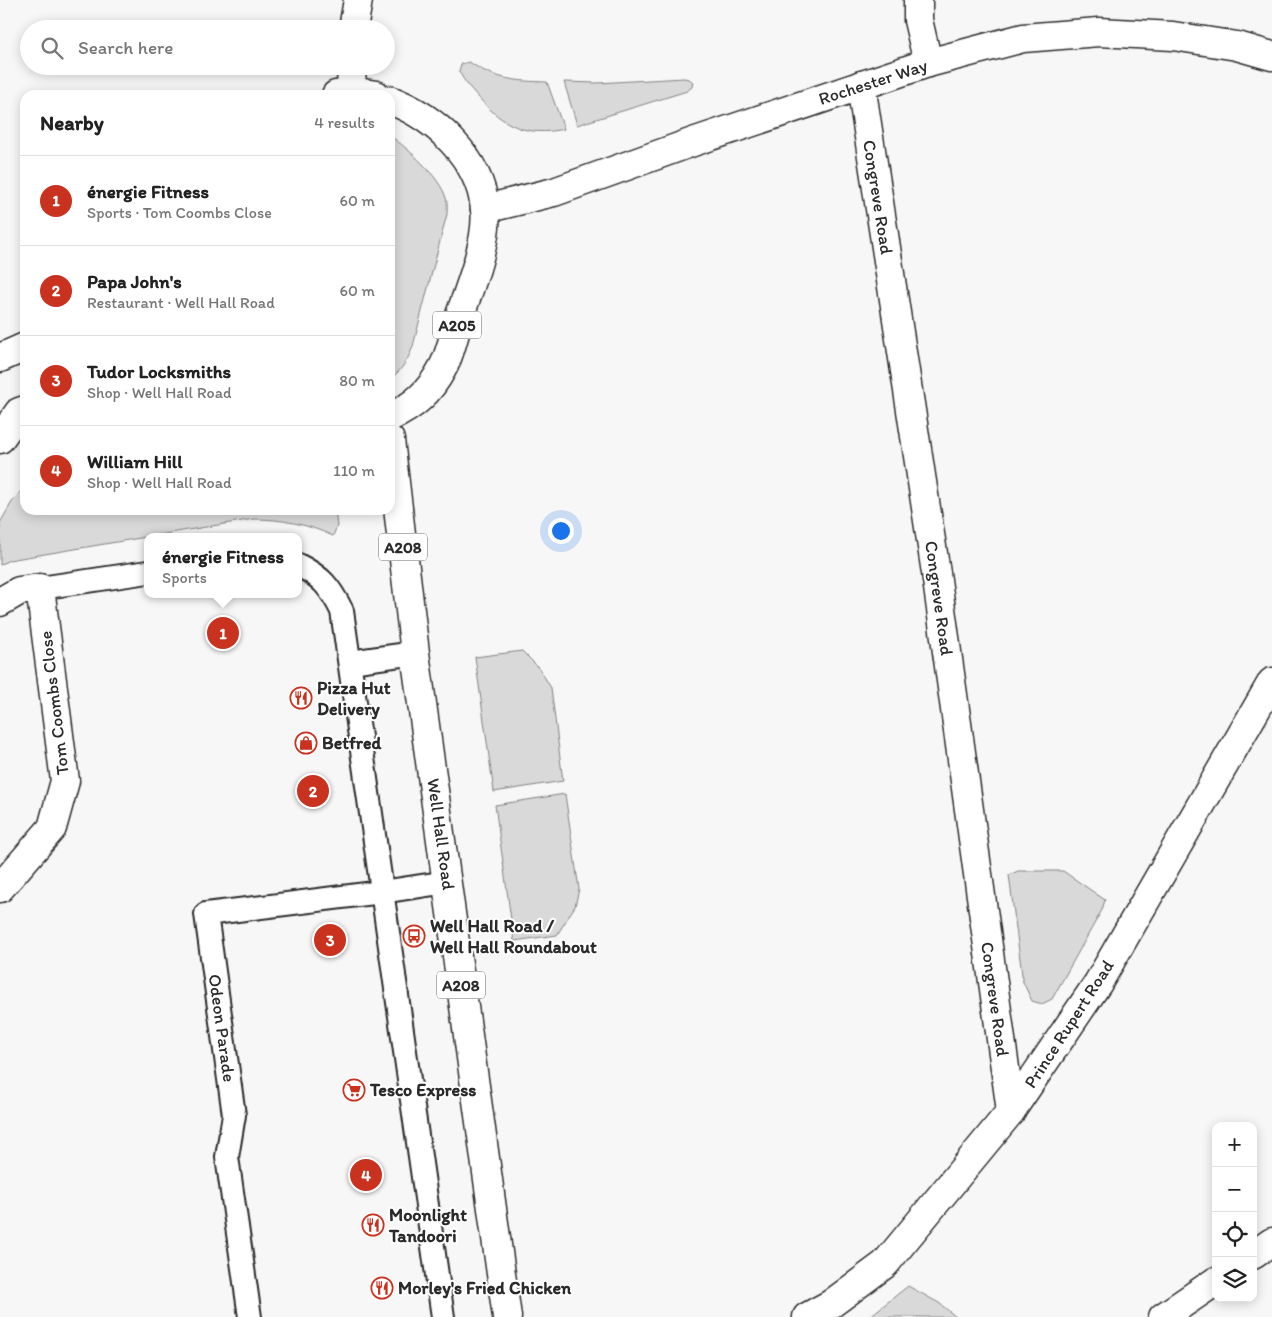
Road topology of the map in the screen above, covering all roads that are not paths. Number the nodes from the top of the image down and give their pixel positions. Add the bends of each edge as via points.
1 (358, 0) edge
2 (918, 0) edge
3 (355, 20) edge
4 (1272, 56) edge
5 (928, 63) junction
6 (861, 85) junction
7 (395, 102) edge
8 (486, 209) junction
9 (20, 349) edge
10 (0, 358) edge
11 (14, 413) edge
12 (395, 415) edge
13 (0, 439) edge
14 (395, 483) edge
15 (302, 566) edge
16 (144, 573) edge
17 (40, 588) junction
18 (0, 602) edge
19 (415, 653) junction
20 (350, 662) junction
21 (1272, 682) edge
22 (447, 882) junction
23 (0, 888) edge
24 (382, 892) junction
25 (1010, 1111) junction
26 (1272, 1242) edge
27 (1257, 1252) edge
28 (1212, 1284) edge
29 (250, 1317) edge
30 (443, 1317) edge
31 (507, 1317) edge
32 (807, 1317) edge
33 (1163, 1317) edge

1 - 3 main road
2 - 5 main road via 918,20
4 - 5 main road, Rochester Way via 1237,46 1172,36 1099,32 1023,38
5 - 6 main road, Rochester Way
6 - 8 main road, Rochester Way via 554,192
6 - 25 main road, Congreve Road via 936,573
7 - 8 main road, A205 via 409,107 453,141 469,161
8 - 12 main road, A205 via 475,272 443,369 425,393
9 - 10 main road
11 - 13 main road
14 - 19 main road, Well Hall Road / A208
15 - 20 lane via 332,590 342,611
16 - 17 lane
17 - 18 main road via 19,592
17 - 23 main road, Tom Coombs Close via 65,781 52,828
19 - 20 lane
19 - 22 main road, Well Hall Road / A208
20 - 24 lane
21 - 25 main road, Prince Rupert Road via 1098,983
22 - 24 lane, Odeon Parade
22 - 31 main road, Well Hall Road / A208
24 - 29 lane, Odeon Parade via 206,914 234,1115 227,1157
24 - 30 lane
25 - 32 main road, Prince Rupert Road via 885,1264 831,1304
26 - 27 main road
28 - 33 main road

